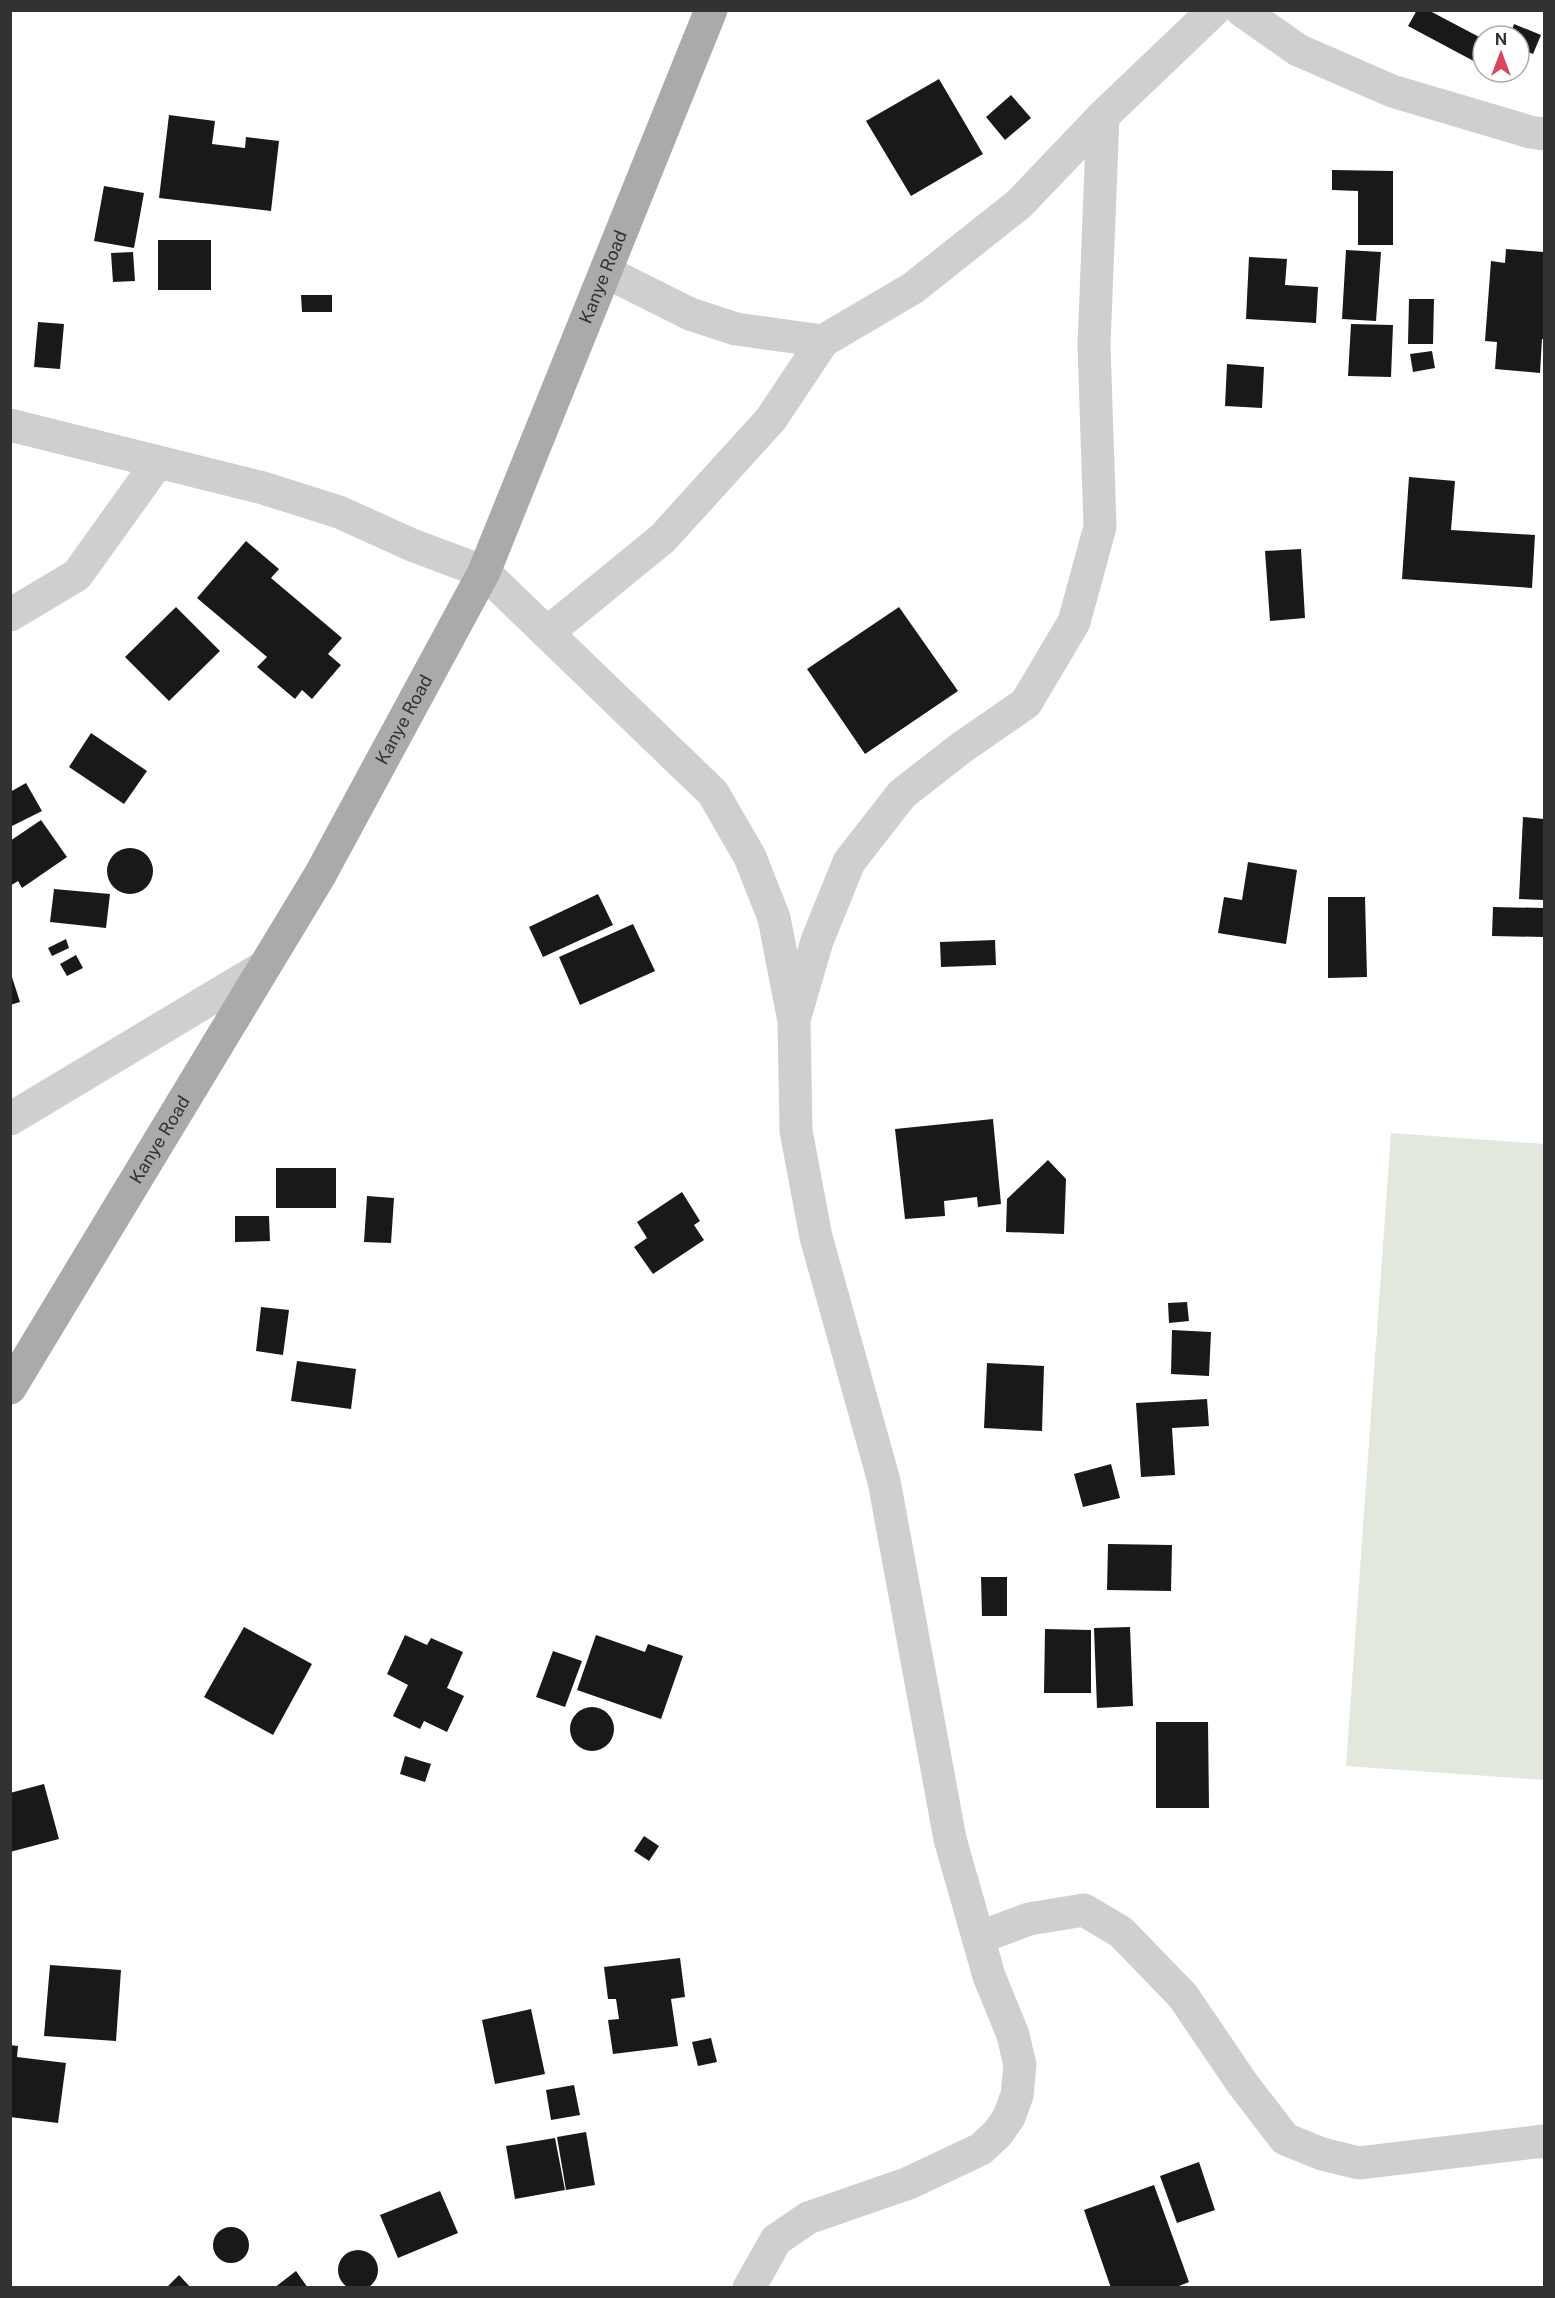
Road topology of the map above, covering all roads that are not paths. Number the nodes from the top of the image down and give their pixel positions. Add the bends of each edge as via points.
1 (711, 10) edge
2 (1214, 10) edge
3 (1241, 10) edge
4 (1103, 116) junction
5 (1545, 134) edge
6 (606, 272) junction
7 (823, 341) junction
8 (10, 425) edge
9 (158, 462) junction
10 (484, 572) junction
11 (10, 615) edge
12 (547, 633) junction
13 (265, 966) junction
14 (794, 1020) junction
15 (10, 1119) edge
16 (10, 1388) edge
17 (978, 1938) junction
18 (1545, 2140) edge
19 (749, 2288) edge

1 - 6 main road, Kanye Road
2 - 4 street
3 - 5 street via 1298,50 1392,91
4 - 7 street via 1019,204 913,288
4 - 14 street via 1094,345 1100,527 1074,622 1026,703 902,794 849,862 817,941
6 - 7 street via 690,314 736,329
6 - 10 main road, Kanye Road
7 - 12 street via 771,419 663,538
8 - 9 street
9 - 10 street via 339,512
9 - 11 street via 77,575
10 - 12 street
10 - 13 main road, Kanye Road via 320,875
12 - 14 street via 714,793 750,857 774,918
13 - 15 street
13 - 16 main road, Kanye Road
14 - 17 street via 796,1131 816,1237 884,1481 937,1782
17 - 18 street via 1029,1919 1084,1910 1121,1932 1183,1996 1285,2139 1322,2154 1359,2163
17 - 19 street via 1020,2065 1017,2095 1009,2117 981,2149 956,2162 909,2183 808,2218 776,2240

